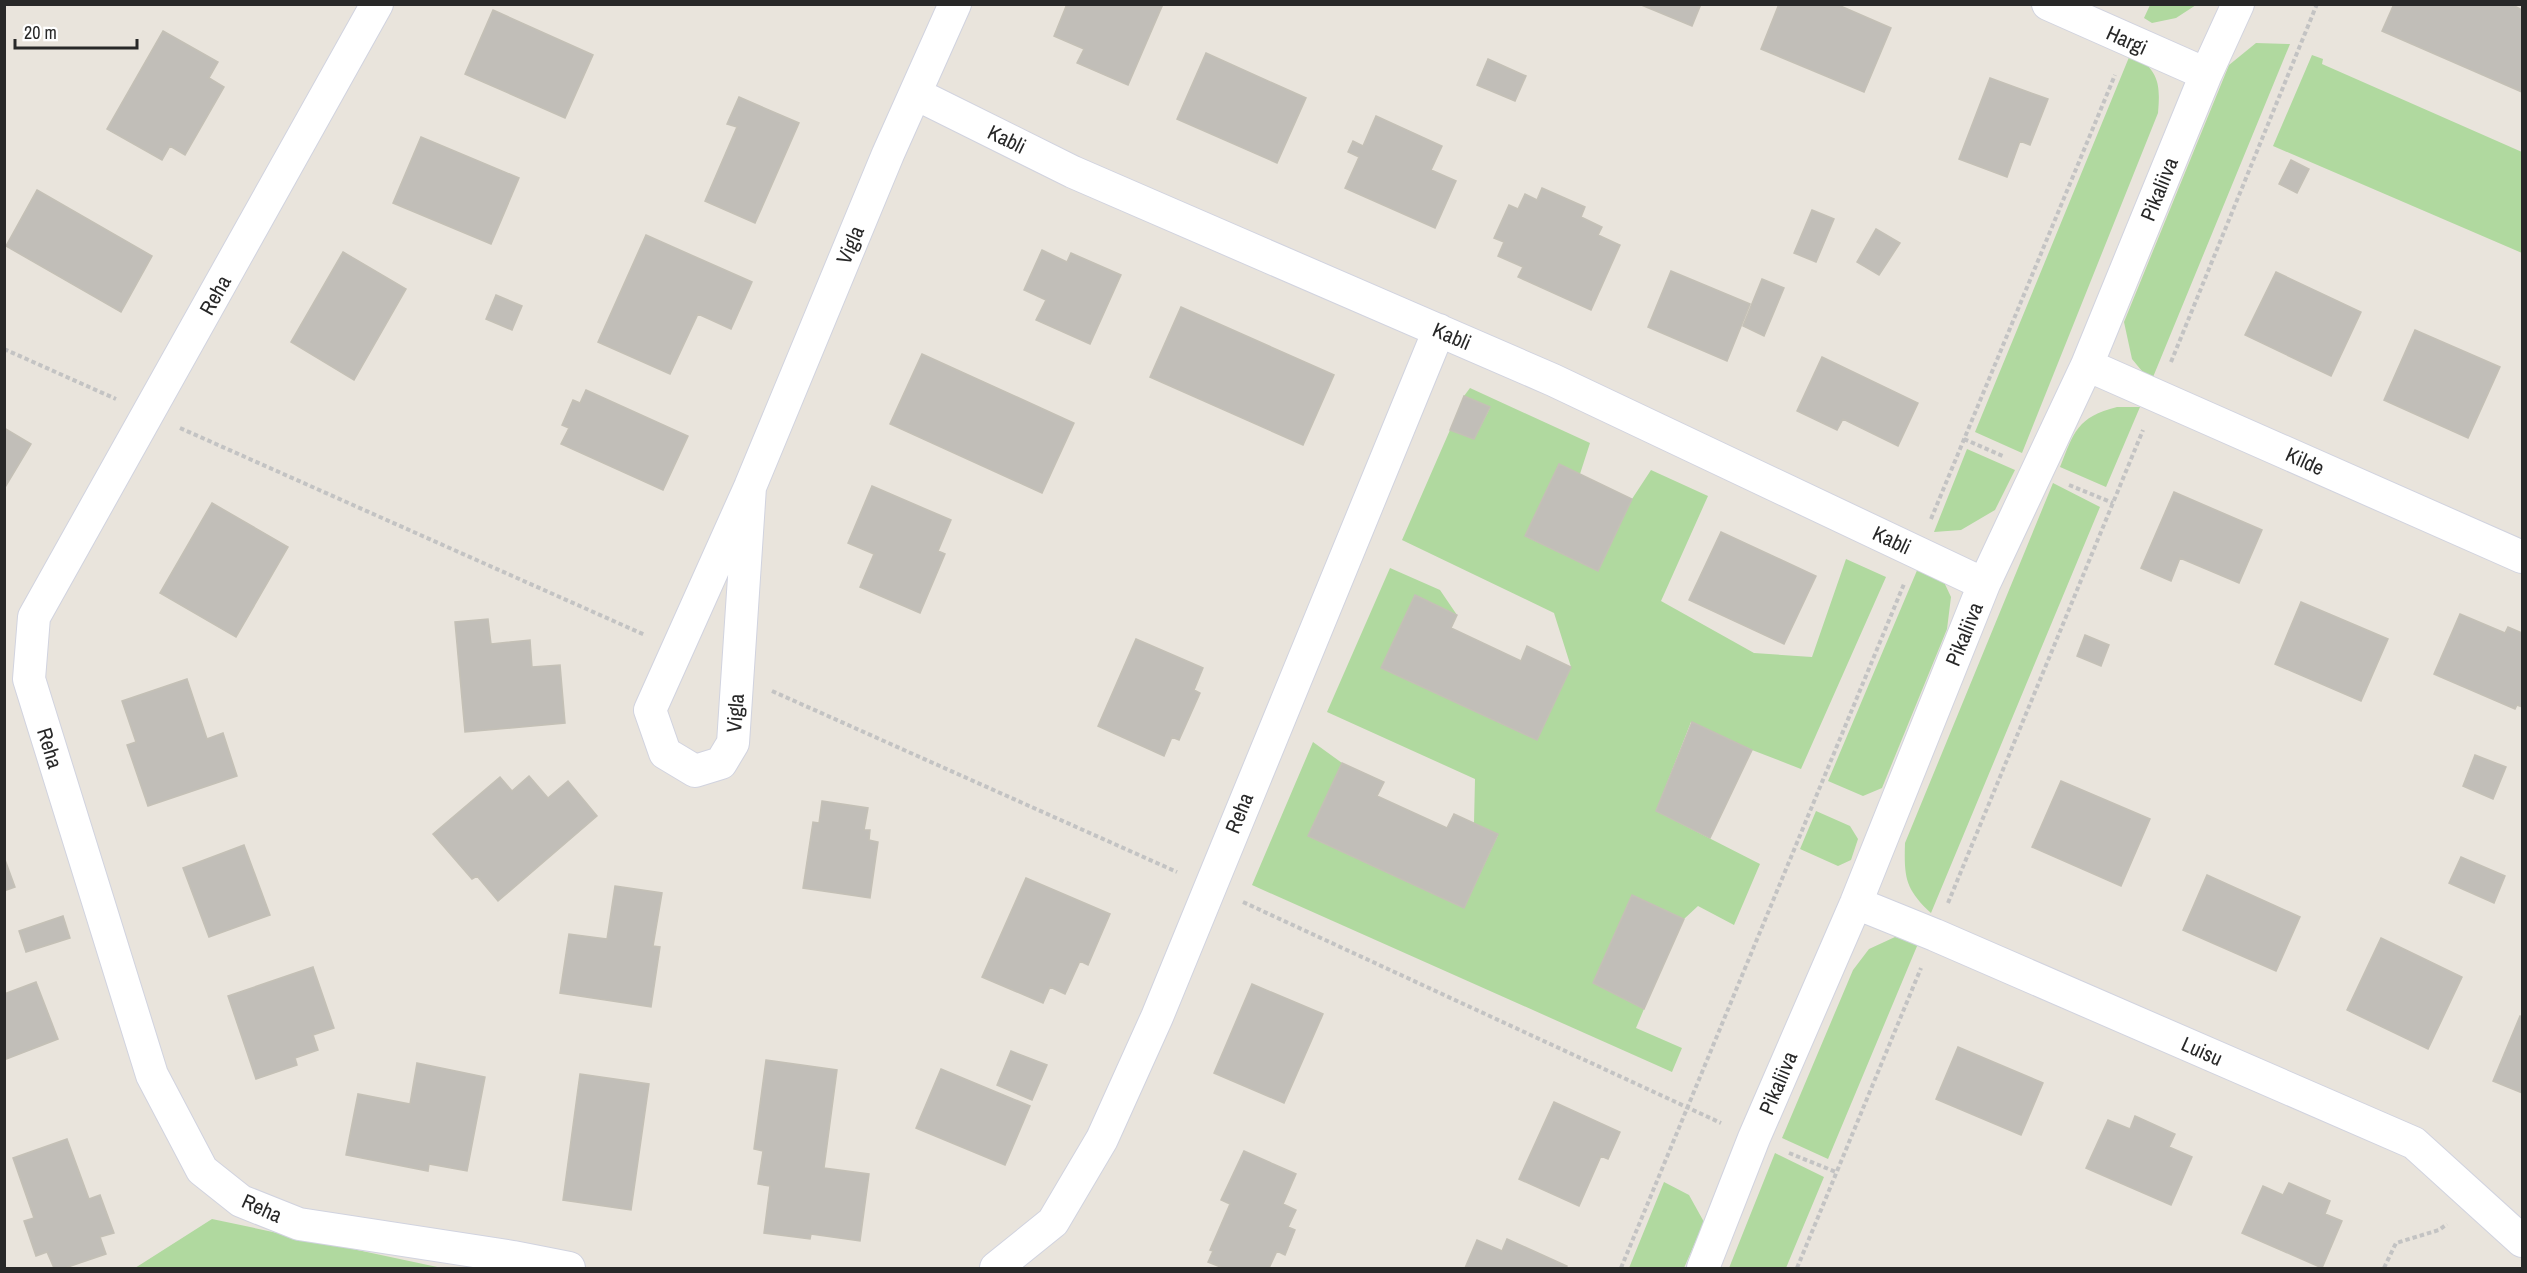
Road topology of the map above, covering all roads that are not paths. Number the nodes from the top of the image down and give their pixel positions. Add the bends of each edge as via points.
1 (377, 4) edge
2 (955, 4) edge
3 (2048, 4) edge
4 (2238, 4) edge
5 (2206, 74) junction
6 (916, 94) junction
7 (1439, 330) junction
8 (2087, 365) junction
9 (750, 487) junction
10 (2523, 557) edge
11 (1984, 584) junction
12 (1856, 903) junction
13 (2523, 1241) edge
14 (569, 1269) edge
15 (996, 1269) edge
16 (1703, 1269) edge

1 - 14 street, Reha via 34,617 29,679 152,1075 202,1170 241,1201 299,1224
2 - 6 street, Vigla
3 - 5 street, Hargi
4 - 5 street, Pikaliiva
5 - 8 street, Pikaliiva
6 - 7 street, Kabli via 1073,172
6 - 9 street, Vigla
7 - 11 street, Kabli
7 - 15 street, Reha via 1102,1140 1053,1221
8 - 10 street, Kilde
8 - 11 street, Pikaliiva
9 - 9 street, Vigla via 733,743 721,763 695,771 665,753 650,710
11 - 12 street, Pikaliiva
12 - 13 street, Luisu via 2415,1143
12 - 16 street, Pikaliiva via 1754,1138

